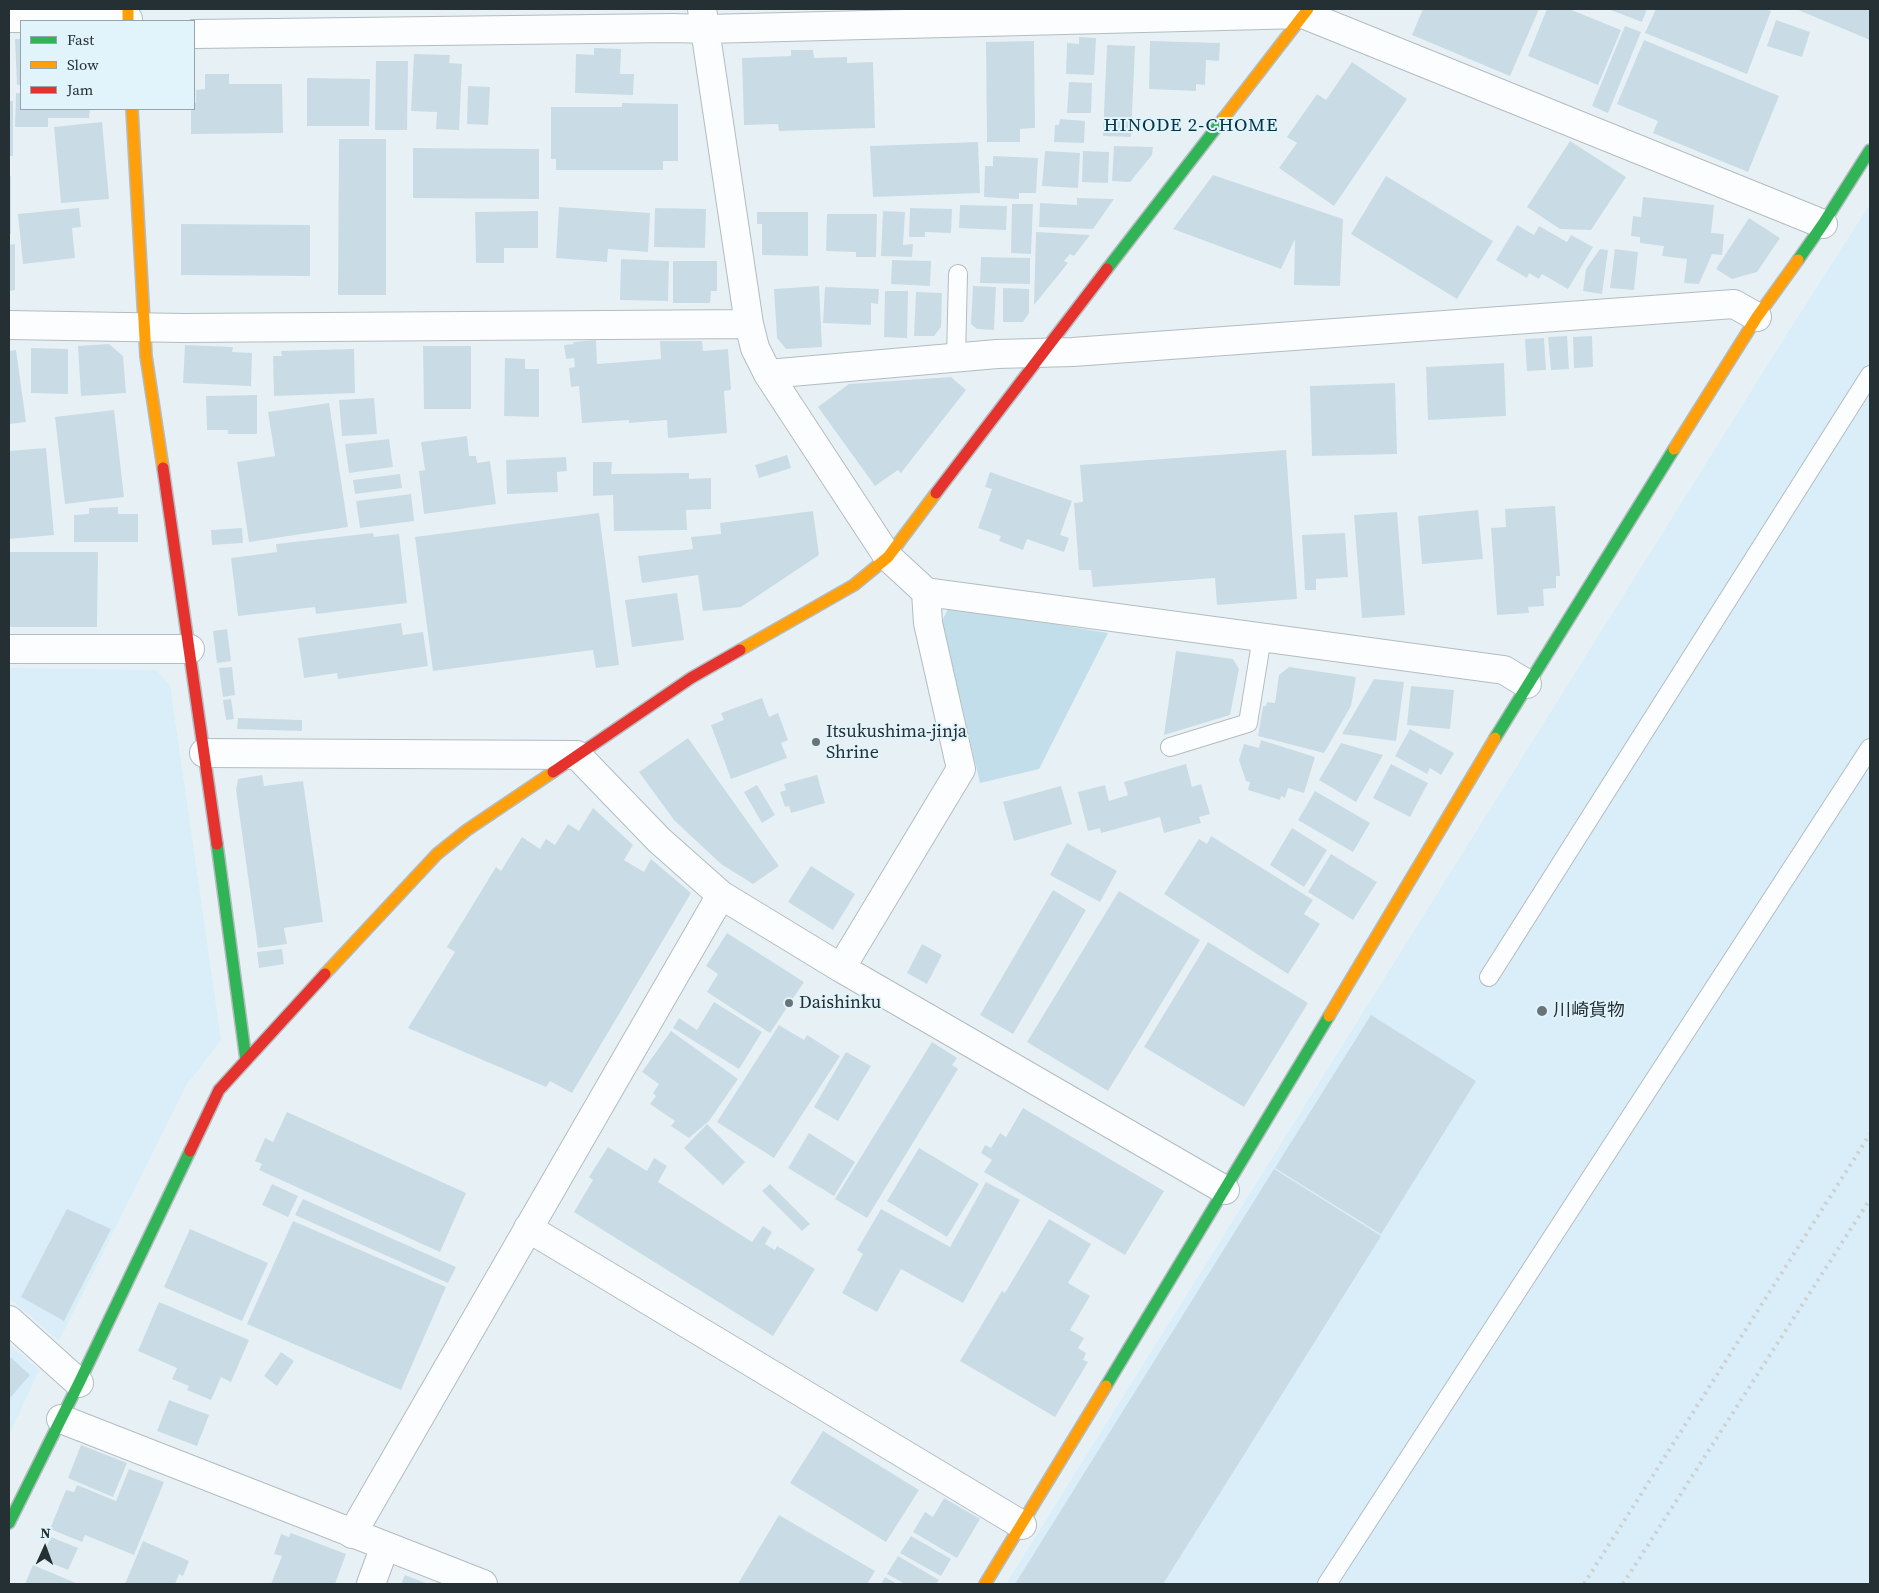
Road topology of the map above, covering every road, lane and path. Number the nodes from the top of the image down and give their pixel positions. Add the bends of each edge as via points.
1 (1306, 12) edge
2 (128, 16) edge
3 (9, 18) edge
4 (704, 19) edge
5 (195, 34) edge
6 (132, 110) edge
7 (1870, 150) edge
8 (1823, 224) junction
9 (958, 274) dead end
10 (1757, 317) junction
11 (749, 324) junction
12 (9, 325) edge
13 (145, 328) junction
14 (1041, 354) junction
15 (956, 358) junction
16 (768, 374) junction
17 (1870, 375) edge
18 (888, 558) junction
19 (926, 592) junction
20 (1262, 637) junction
21 (9, 649) edge
22 (190, 649) junction
23 (1527, 684) junction
24 (1170, 747) dead end
25 (1870, 748) edge
26 (204, 753) junction
27 (577, 755) junction
28 (721, 895) junction
29 (841, 968) junction
30 (1489, 977) dead end
31 (246, 1060) junction
32 (1225, 1190) junction
33 (528, 1228) junction
34 (9, 1320) edge
35 (79, 1383) junction
36 (61, 1419) junction
37 (9, 1523) edge
38 (1022, 1525) junction
39 (352, 1534) junction
40 (385, 1546) junction
41 (371, 1584) edge
42 (483, 1584) edge
43 (985, 1584) edge
44 (1328, 1584) edge

1 - 4 street
1 - 8 street
1 - 14 street
2 - 3 street
4 - 5 street via 673,28
4 - 11 street
6 - 13 street
7 - 8 street
8 - 10 street
9 - 15 lane
10 - 14 street via 1734,304
10 - 23 street
11 - 13 street
11 - 16 street via 755,348
12 - 13 street
13 - 22 street via 146,356
14 - 15 street
14 - 18 street
15 - 16 street
16 - 18 street
17 - 30 lane
18 - 19 street
18 - 27 street via 854,585 691,678
19 - 20 street
19 - 29 street via 928,623 961,769
20 - 23 street via 1504,670
20 - 24 lane via 1248,723
21 - 22 street
22 - 26 street
23 - 32 street
25 - 44 lane
26 - 27 street
26 - 31 street
27 - 28 street via 659,840
27 - 31 street via 437,854
28 - 29 street
28 - 33 street
29 - 32 street
31 - 35 street via 219,1090
32 - 38 street
33 - 38 street
33 - 39 street
34 - 35 street
35 - 36 street
36 - 37 street
36 - 39 street
38 - 43 street
39 - 40 street
40 - 41 street
40 - 42 street

